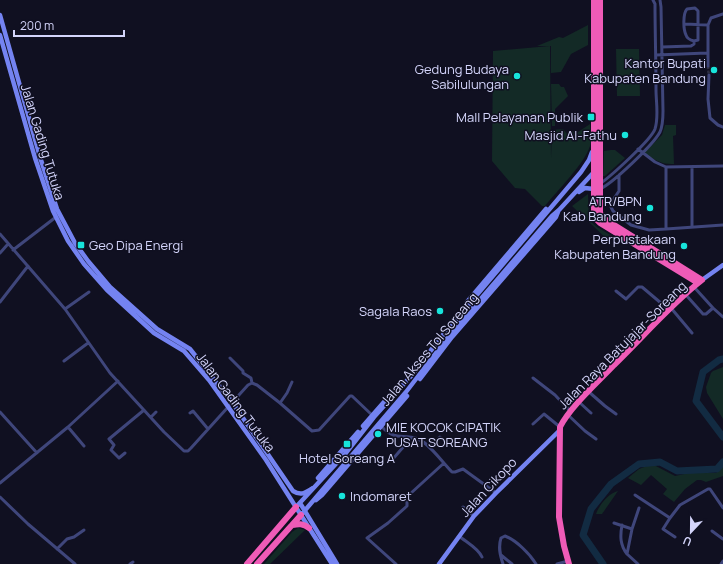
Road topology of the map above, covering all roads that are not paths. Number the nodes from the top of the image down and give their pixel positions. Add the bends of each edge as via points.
1 (594, 0) edge
2 (600, 0) edge
3 (653, 0) edge
4 (660, 0) edge
5 (723, 14) edge
6 (0, 15) edge
7 (685, 24) junction
8 (699, 24) junction
9 (708, 25) junction
10 (0, 35) edge
11 (694, 41) junction
12 (597, 42) junction
13 (662, 47) junction
14 (708, 53) junction
15 (656, 55) junction
16 (662, 55) junction
17 (708, 66) tunnel mouth
18 (709, 75) tunnel mouth
19 (597, 94) junction
20 (27, 122) junction
21 (723, 127) edge
22 (594, 146) junction
23 (638, 149) junction
24 (641, 152) junction
25 (723, 166) edge
26 (666, 167) junction
27 (692, 167) junction
28 (596, 169) junction
29 (581, 172) junction
30 (618, 175) junction
31 (597, 187) junction
32 (572, 196) junction
33 (553, 205) junction
34 (559, 210) junction
35 (56, 217) junction
36 (723, 225) edge
37 (692, 227) junction
38 (666, 229) junction
39 (0, 234) edge
40 (8, 244) junction
41 (13, 250) junction
42 (0, 253) edge
43 (28, 266) junction
44 (722, 268) edge
45 (698, 283) junction
46 (616, 291) dead end
47 (88, 292) dead end
48 (686, 295) junction
49 (0, 302) edge
50 (471, 306) junction
51 (713, 308) junction
52 (65, 309) junction
53 (670, 309) junction
54 (723, 317) edge
55 (692, 333) dead end
56 (88, 343) junction
57 (230, 358) dead end
58 (64, 361) dead end
59 (413, 372) junction
60 (533, 378) dead end
61 (118, 381) junction
62 (292, 382) dead end
63 (252, 383) junction
64 (589, 392) junction
65 (407, 393) junction
66 (232, 402) junction
67 (579, 402) junction
68 (280, 403) junction
69 (228, 407) junction
70 (144, 410) junction
71 (0, 412) edge
72 (156, 412) dead end
73 (190, 413) dead end
74 (569, 413) junction
75 (591, 413) dead end
76 (616, 414) dead end
77 (372, 415) junction
78 (151, 416) junction
79 (533, 424) dead end
80 (380, 425) junction
81 (68, 427) junction
82 (208, 429) junction
83 (559, 429) junction
84 (440, 437) dead end
85 (410, 438) junction
86 (596, 438) dead end
87 (84, 446) dead end
88 (430, 448) junction
89 (37, 453) junction
90 (125, 453) dead end
91 (392, 460) dead end
92 (444, 463) junction
93 (0, 483) edge
94 (313, 488) junction
95 (496, 492) junction
96 (635, 494) dead end
97 (0, 497) edge
98 (314, 500) junction
99 (298, 505) junction
100 (463, 507) dead end
101 (639, 508) dead end
102 (723, 508) edge
103 (303, 513) junction
104 (474, 516) junction
105 (670, 518) junction
106 (614, 522) dead end
107 (292, 525) junction
108 (622, 525) junction
109 (309, 528) junction
110 (632, 529) junction
111 (84, 530) dead end
112 (712, 531) dead end
113 (459, 536) junction
114 (675, 537) dead end
115 (723, 540) edge
116 (57, 549) junction
117 (627, 554) junction
118 (500, 555) junction
119 (482, 557) dead end
120 (723, 561) edge
121 (569, 562) edge
122 (75, 564) edge
123 (247, 564) edge
124 (257, 564) edge
125 (332, 564) edge
126 (337, 564) edge
127 (396, 564) edge
128 (439, 564) edge
129 (503, 564) edge
130 (512, 564) edge
131 (536, 564) edge
132 (557, 564) edge
133 (638, 564) edge
134 (721, 564) edge

1 - 12 highway
2 - 12 highway
3 - 15 street
4 - 13 street
5 - 9 street via 711,18
6 - 20 main road, Jalan Gading Tutuka
7 - 8 street
7 - 8 street via 684,12 688,8 695,8 698,11
7 - 11 street via 686,36
8 - 9 street
8 - 11 street via 698,39
9 - 14 street
10 - 20 main road, Jalan Gading Tutuka
11 - 13 street via 691,46
12 - 19 highway
13 - 16 street
14 - 16 street
14 - 17 street
15 - 16 street
15 - 23 street via 656,123 653,133
16 - 24 street via 663,120 656,138
18 - 21 street via 710,118
19 - 22 highway
19 - 28 highway
20 - 35 main road, Jalan Gading Tutuka via 38,166
20 - 66 main road, Jalan Gading Tutuka via 57,209 88,261 110,287 155,327 190,349
22 - 28 highway
22 - 29 main road, Jalan Akses Tol Soreang
23 - 24 street
23 - 31 street
24 - 26 street
24 - 30 street
25 - 27 street
26 - 27 street
26 - 38 street
27 - 37 street
28 - 29 main road, Jalan Akses Tol Soreang
28 - 31 highway
28 - 32 main road, Jalan Akses Tol Soreang
29 - 33 main road, Jalan Akses Tol Soreang
30 - 31 street via 608,184
30 - 38 street via 619,191 611,203 613,211 631,225 649,230
31 - 32 main road via 586,188
31 - 45 highway via 594,211 597,221 650,250
32 - 34 main road, Jalan Akses Tol Soreang
33 - 50 main road, Jalan Akses Tol Soreang
33 - 59 main road, Jalan Akses Tol Soreang via 547,208 510,250 439,336
34 - 50 main road, Jalan Akses Tol Soreang
34 - 65 main road, Jalan Akses Tol Soreang via 556,217
35 - 41 street
35 - 69 main road, Jalan Gading Tutuka via 76,253 107,290 154,332 184,351
36 - 37 street
37 - 38 street
39 - 40 street
40 - 41 street
40 - 42 street
41 - 43 street
43 - 49 street
43 - 52 street
44 - 45 main road
45 - 48 highway, Jalan Raya Batujajar-Soreang
45 - 51 street
46 - 53 street via 626,299 638,287 642,287
47 - 52 street
48 - 51 street via 703,314
48 - 53 highway, Jalan Raya Batujajar-Soreang
50 - 59 main road, Jalan Akses Tol Soreang
50 - 65 main road, Jalan Akses Tol Soreang
51 - 54 street
52 - 56 street
53 - 55 street
53 - 64 highway, Jalan Raya Batujajar-Soreang
56 - 58 street
56 - 61 street
57 - 63 street
59 - 77 main road, Jalan Akses Tol Soreang
59 - 94 main road, Jalan Akses Tol Soreang
60 - 74 street via 554,395
61 - 70 street
61 - 81 street
62 - 68 street
63 - 66 street
63 - 68 street
64 - 67 highway, Jalan Raya Batujajar-Soreang
64 - 76 street
65 - 80 main road, Jalan Akses Tol Soreang
65 - 98 main road, Jalan Akses Tol Soreang
66 - 69 street
66 - 94 main road, Jalan Gading Tutuka via 292,491 303,494
67 - 74 highway, Jalan Raya Batujajar-Soreang
67 - 75 street
68 - 77 street via 312,431 319,430 350,396
69 - 82 street
69 - 99 main road, Jalan Gading Tutuka
70 - 78 street
70 - 90 street via 109,439 114,445 111,450 119,458
71 - 89 street
72 - 78 street
73 - 82 street via 193,411
74 - 83 highway, Jalan Raya Batujajar-Soreang
74 - 86 street
77 - 94 main road, Jalan Akses Tol Soreang via 316,480
78 - 82 street via 185,452
79 - 83 street via 544,414
80 - 85 street via 389,434
80 - 98 main road, Jalan Akses Tol Soreang via 322,495
81 - 87 street
81 - 89 street
83 - 95 main road, Jalan Cikopo
83 - 121 highway, Jalan Raya Batujajar-Soreang via 559,517
84 - 88 street
85 - 88 street via 420,440
85 - 91 street
88 - 92 street
89 - 93 street
92 - 95 street via 453,472 465,470
92 - 127 street via 410,494 406,507 367,538
94 - 99 main road, Jalan Akses Tol Soreang
95 - 104 main road, Jalan Cikopo
96 - 105 street
97 - 116 street
98 - 103 main road, Jalan Akses Tol Soreang
99 - 103 main road, Jalan Gading Tutuka
99 - 123 highway
100 - 104 street
101 - 110 street
102 - 105 street via 708,489 680,505
103 - 107 highway
103 - 109 main road, Jalan Gading Tutuka
103 - 126 main road, Jalan Gading Tutuka
104 - 113 main road, Jalan Cikopo
105 - 114 street via 663,529
106 - 108 street
107 - 109 highway via 303,524
107 - 124 highway
108 - 110 street
108 - 117 street via 621,542
109 - 125 main road, Jalan Gading Tutuka
110 - 117 street
111 - 116 street via 67,539
112 - 115 street
113 - 119 street
113 - 128 main road, Jalan Cikopo
116 - 122 street
117 - 133 street
118 - 129 street
118 - 130 street
118 - 131 street via 499,544 504,536 526,551
120 - 134 street
121 - 132 street

